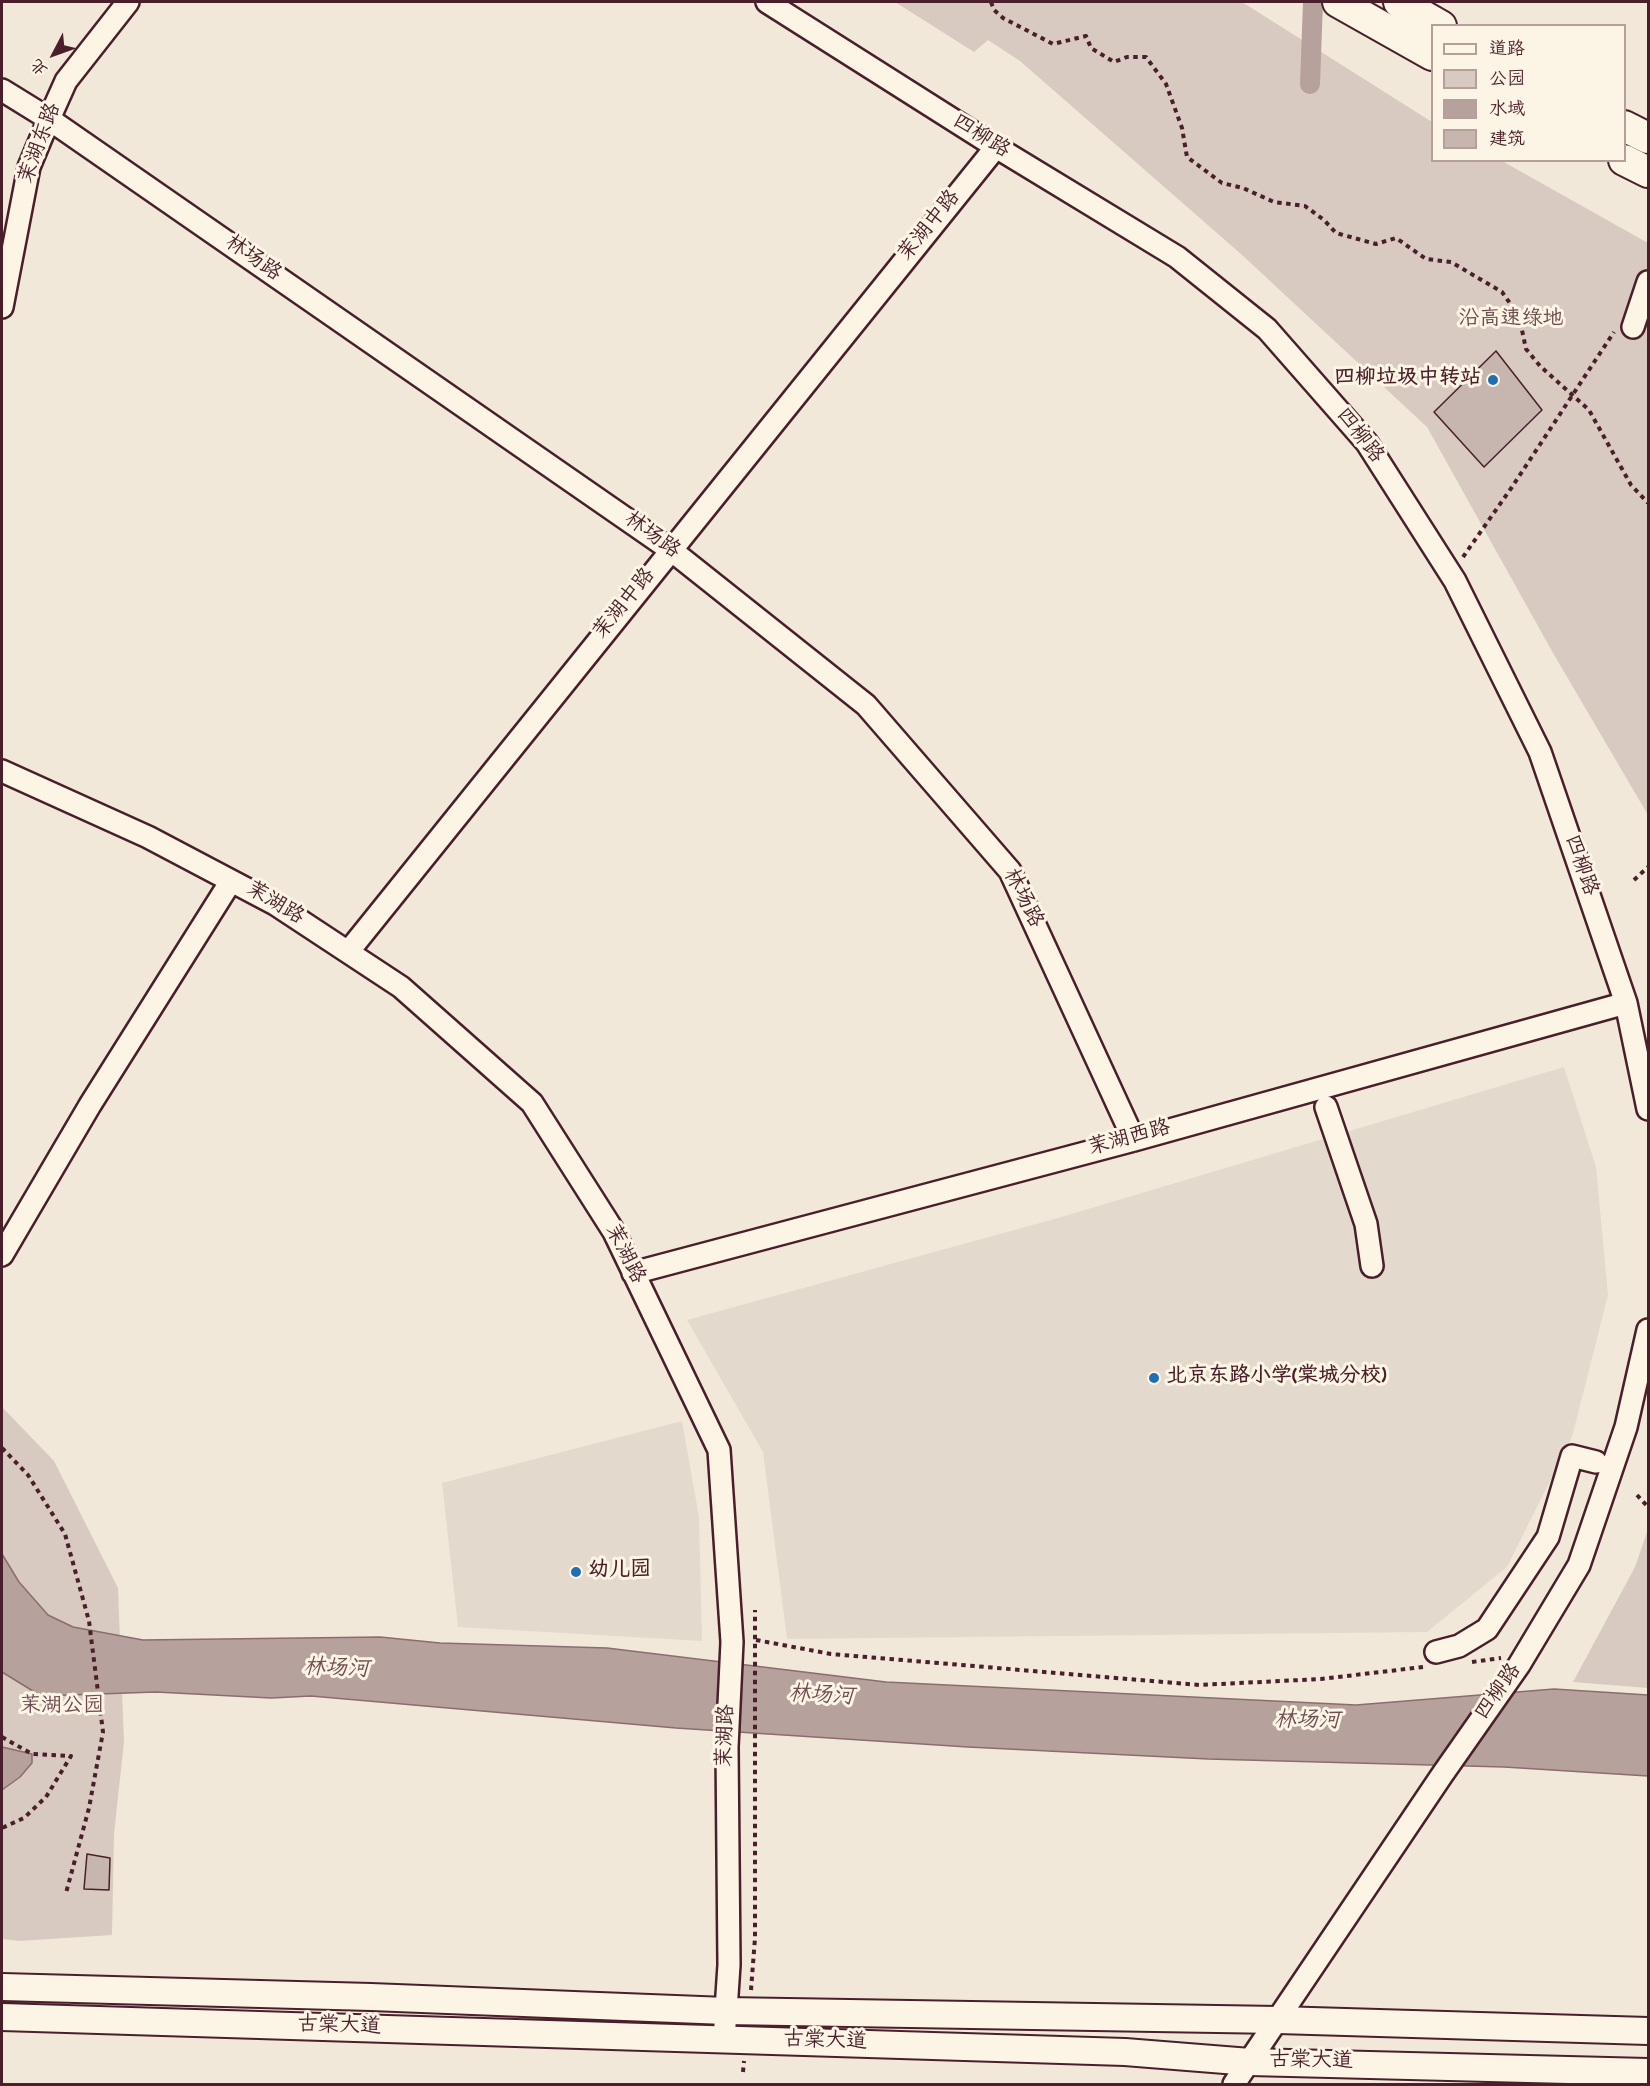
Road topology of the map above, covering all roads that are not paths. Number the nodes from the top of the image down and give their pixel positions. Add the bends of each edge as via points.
1 (128, 2) edge
2 (767, 2) edge
3 (1338, 2) edge
4 (1399, 2) edge
5 (1438, 24) edge
6 (1431, 55) edge
7 (2, 90) edge
8 (49, 119) junction
9 (1626, 127) edge
10 (1648, 138) edge
11 (996, 147) junction
12 (1626, 161) edge
13 (1648, 172) edge
14 (1646, 289) edge
15 (2, 307) edge
16 (1624, 329) road end
17 (671, 550) junction
18 (2, 771) edge
19 (231, 881) junction
20 (348, 952) junction
21 (1626, 1003) junction
22 (1326, 1107) dead end
23 (1648, 1109) edge
24 (1134, 1140) junction
25 (2, 1255) edge
26 (1372, 1266) dead end
27 (633, 1273) junction
28 (1648, 1330) edge
29 (1596, 1462) dead end
30 (1434, 1659) road end
31 (2, 1987) edge
32 (726, 2011) junction
33 (2, 2018) edge
34 (1278, 2020) junction
35 (1648, 2031) edge
36 (735, 2045) junction
37 (1250, 2062) junction
38 (1648, 2072) edge
39 (1234, 2085) edge

1 - 8 street, 茉湖东路 via 66,81
2 - 11 street, 四柳路
3 - 6 highway
4 - 5 highway
7 - 8 street, 林场路
8 - 15 street, 茉湖东路 via 29,167
8 - 17 street, 林场路
9 - 10 highway
11 - 17 street, 茉湖中路
11 - 21 street, 四柳路 via 1177,257 1267,329 1367,443 1449,571 1540,752
12 - 13 highway
14 - 16 street
17 - 20 street, 茉湖中路
17 - 24 street, 林场路 via 866,705 1010,871
18 - 19 street, 茉湖路 via 148,837
19 - 20 street, 茉湖路 via 275,904
19 - 25 street via 90,1105
20 - 27 street, 茉湖路 via 400,987 532,1103 614,1232
21 - 23 street, 四柳路
21 - 24 street, 茉湖西路
22 - 26 street via 1366,1224
24 - 27 street, 茉湖西路
27 - 32 street, 茉湖路 via 718,1450 732,1642 727,1748
28 - 34 street, 四柳路 via 1626,1427 1579,1565 1522,1660
29 - 30 street via 1572,1456 1548,1537 1487,1629
31 - 32 main road, 古棠大道
32 - 34 main road, 古棠大道
32 - 36 street, 茉湖路
33 - 36 main road, 古棠大道
34 - 35 main road, 古棠大道
34 - 37 street, 四柳路
36 - 37 main road, 古棠大道 via 1125,2052
37 - 38 main road, 古棠大道
37 - 39 street, 四柳路

